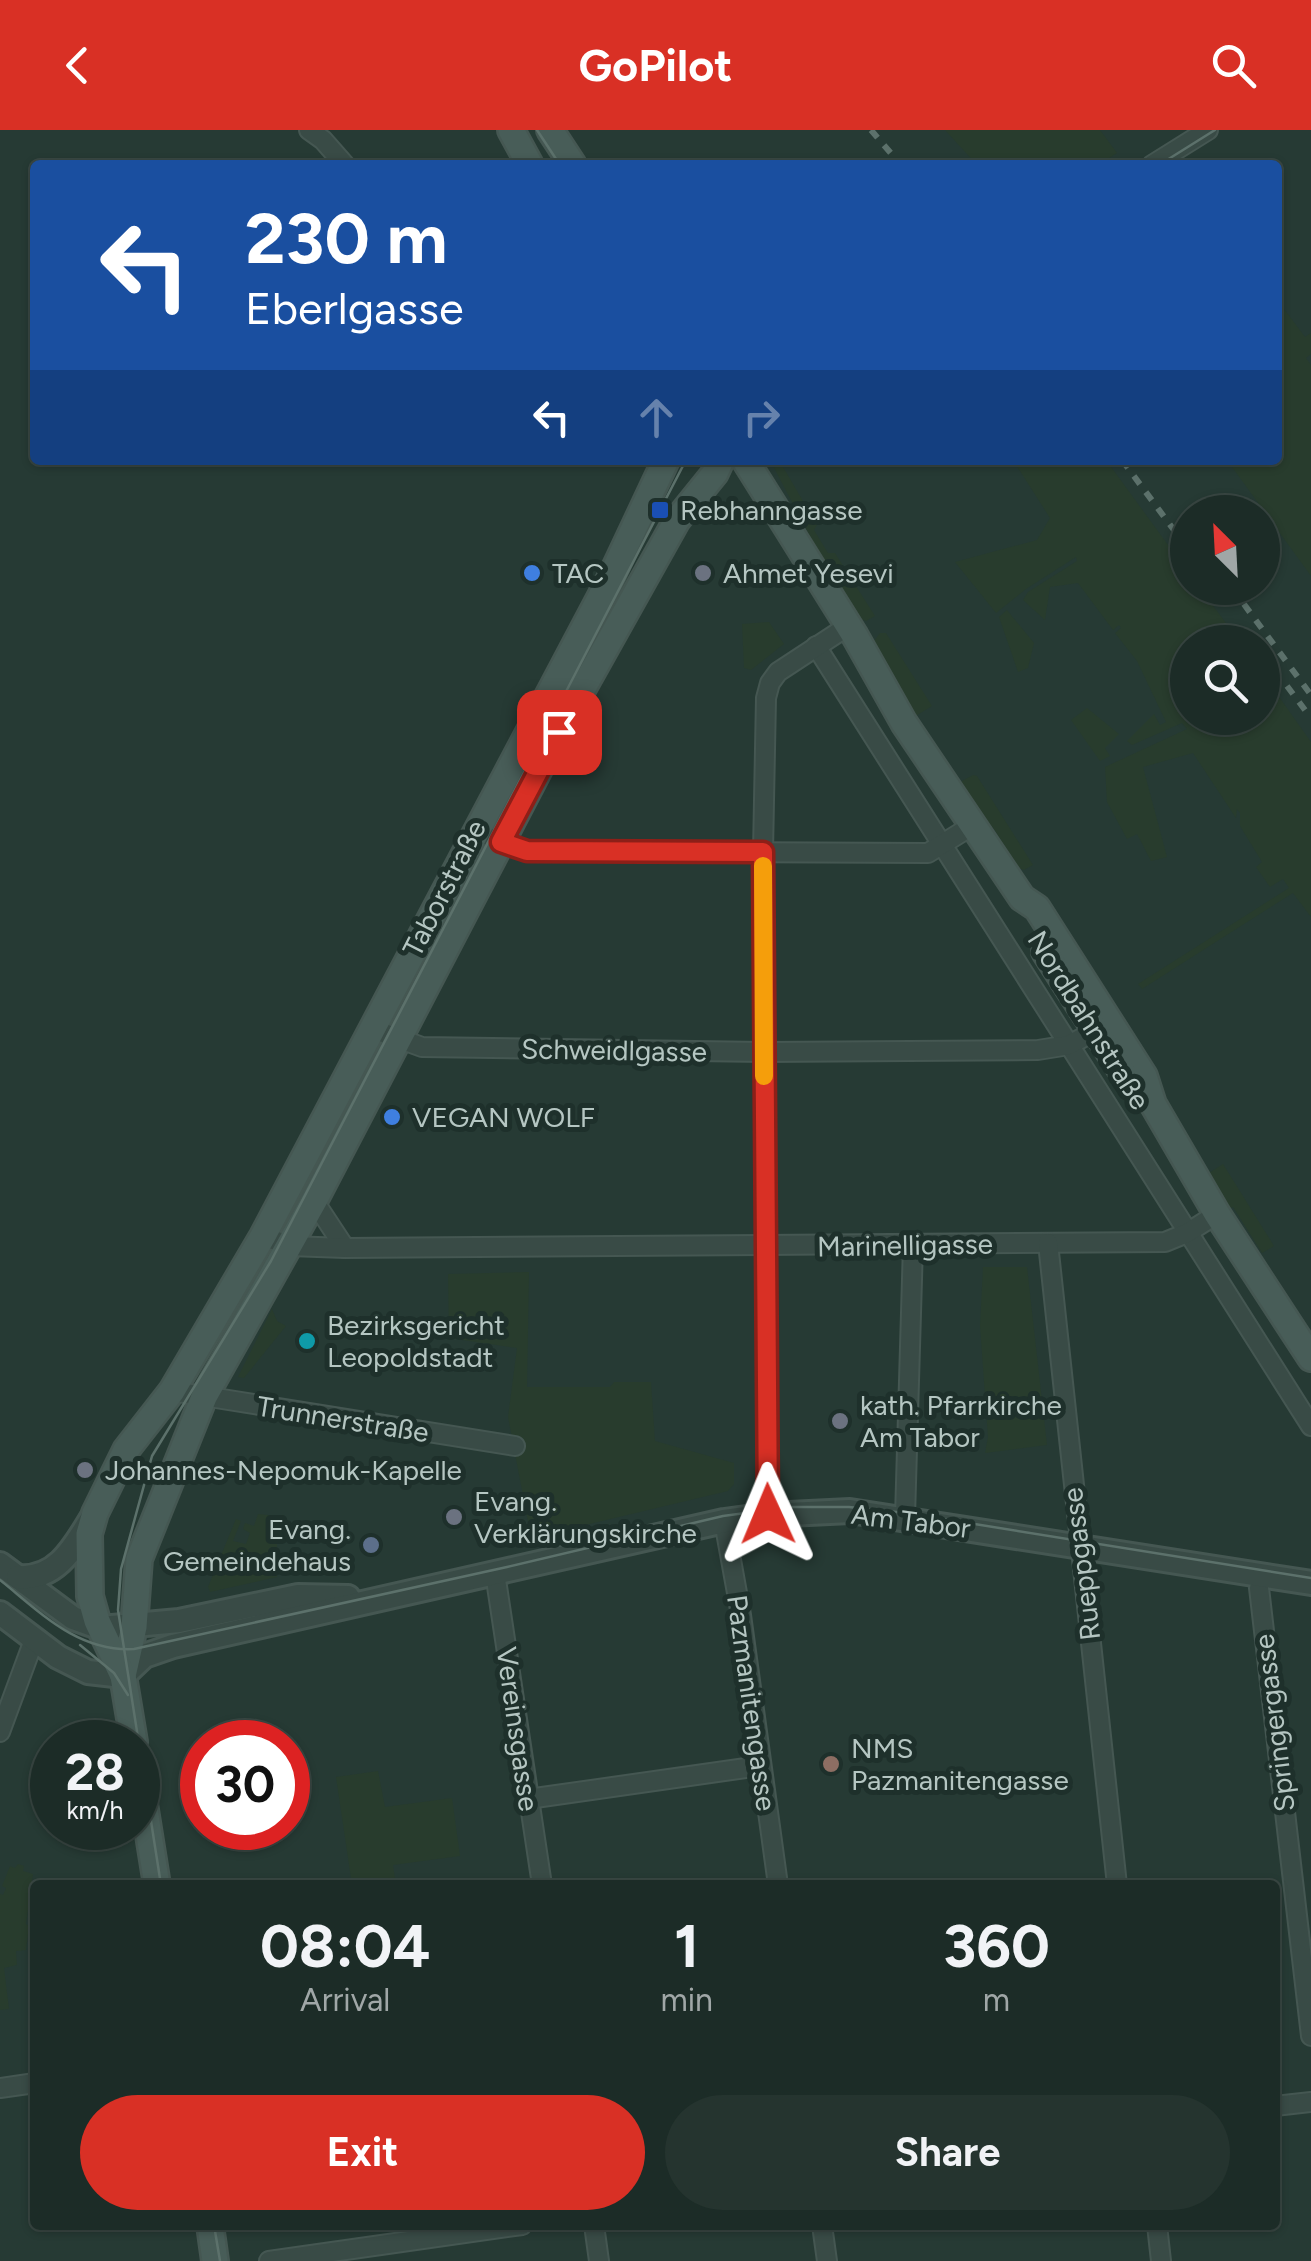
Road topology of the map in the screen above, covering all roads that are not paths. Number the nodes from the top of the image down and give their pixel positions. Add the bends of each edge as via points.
1 (309, 130) edge
2 (511, 130) edge
3 (550, 130) edge
4 (1208, 130) edge
5 (341, 160) edge
6 (527, 160) edge
7 (570, 160) edge
8 (1160, 160) edge
9 (720, 465) edge
10 (748, 465) edge
11 (651, 472) edge
12 (848, 626) junction
13 (816, 646) junction
14 (973, 824) junction
15 (489, 837) junction
16 (942, 844) junction
17 (763, 852) junction
18 (1022, 898) junction
19 (373, 1029) junction
20 (1095, 1031) junction
21 (400, 1040) junction
22 (1069, 1045) junction
23 (764, 1052) junction
24 (1152, 1104) junction
25 (314, 1201) junction
26 (1217, 1214) junction
27 (1187, 1233) junction
28 (263, 1236) junction
29 (1048, 1244) junction
30 (913, 1245) junction
31 (290, 1246) junction
32 (764, 1247) junction
33 (345, 1248) junction
34 (1311, 1358) edge
35 (172, 1391) junction
36 (204, 1397) junction
37 (1311, 1426) edge
38 (515, 1446) dead end
39 (95, 1513) junction
40 (768, 1514) junction
41 (905, 1517) junction
42 (724, 1520) junction
43 (1088, 1548) junction
44 (9, 1570) edge
45 (496, 1573) junction
46 (1311, 1583) edge
47 (1259, 1588) junction
48 (1311, 1597) edge
49 (373, 1600) junction
50 (0, 1613) edge
51 (134, 1626) junction
52 (100, 1628) junction
53 (34, 1640) junction
54 (122, 1676) junction
55 (130, 1720) edge
56 (0, 1732) edge
57 (760, 1766) junction
58 (528, 1799) junction
59 (151, 1850) edge
60 (156, 1880) edge
61 (541, 1880) edge
62 (777, 1880) edge
63 (1117, 1880) edge
64 (1295, 1902) junction
65 (1280, 1904) edge
66 (1311, 2036) edge
67 (30, 2084) edge
68 (0, 2088) edge
69 (1311, 2102) edge
70 (1280, 2105) edge
71 (211, 2230) edge
72 (487, 2230) edge
73 (595, 2230) edge
74 (823, 2230) edge
75 (1158, 2230) edge
76 (215, 2261) edge
77 (268, 2261) edge
78 (600, 2261) edge
79 (827, 2261) edge
80 (1161, 2261) edge

1 - 5 street
2 - 6 main road
3 - 7 main road
4 - 8 street
9 - 15 main road, Taborstraße via 677,520
10 - 12 main road, Nordbahnstraße
11 - 15 main road, Taborstraße via 610,579
12 - 13 street
12 - 14 main road, Nordbahnstraße
13 - 16 street, Nordbahnstraße
13 - 17 street via 778,672 768,688
14 - 16 street
14 - 18 main road, Nordbahnstraße
15 - 17 street via 527,851
15 - 19 main road, Taborstraße
15 - 21 main road, Taborstraße
16 - 17 street via 928,853
16 - 22 street, Nordbahnstraße
17 - 23 street
18 - 20 main road, Nordbahnstraße via 1022,916
18 - 24 main road, Nordbahnstraße via 1038,908 1144,1076
19 - 21 street, Schweidlgasse
19 - 28 main road, Taborstraße
20 - 22 street, Schweidlgasse
20 - 24 main road, Nordbahnstraße via 1128,1082
21 - 23 street, Schweidlgasse via 422,1048
21 - 25 main road, Taborstraße
22 - 23 street, Schweidlgasse
22 - 27 street, Nordbahnstraße
23 - 32 street
24 - 26 main road, Nordbahnstraße
25 - 31 main road, Taborstraße
25 - 33 street
26 - 27 street, Marinelligasse
26 - 34 main road, Nordbahnstraße
27 - 29 street, Marinelligasse via 1164,1242
27 - 37 street, Nordbahnstraße
28 - 31 street
28 - 35 main road, Taborstraße
29 - 30 street, Marinelligasse
29 - 43 street, Rueppgasse
30 - 32 street, Marinelligasse
30 - 41 street
31 - 33 street, Marinelligasse
31 - 36 main road, Taborstraße
32 - 33 street, Marinelligasse
32 - 40 street
35 - 36 street, Trunnerstraße
35 - 39 main road, Taborstraße via 126,1450
36 - 38 street, Trunnerstraße
36 - 51 main road, Taborstraße via 139,1559
39 - 44 street via 56,1566 41,1575
39 - 52 main road, Taborstraße via 89,1587
40 - 41 street, Am Tabor
40 - 42 street, Am Tabor
41 - 43 street, Am Tabor
42 - 45 street, Am Tabor
42 - 57 street, Pazmanitengasse
43 - 46 street, Am Tabor
43 - 47 street, Am Tabor
43 - 63 street, Rueppgasse
44 - 52 street via 73,1618
45 - 49 street, Am Tabor
45 - 58 street, Vereinsgasse
47 - 48 street, Am Tabor
47 - 64 street, Springergasse
49 - 51 street, Am Tabor via 298,1596
49 - 54 street, Am Tabor via 172,1646 144,1656
50 - 53 street
51 - 52 street, Am Tabor
51 - 54 main road, Taborstraße
52 - 54 main road, Taborstraße
53 - 54 street via 88,1672
53 - 56 street
54 - 55 main road, Taborstraße
57 - 58 street
57 - 62 street, Pazmanitengasse
58 - 61 street, Vereinsgasse
59 - 60 main road
64 - 65 street
64 - 66 street, Springergasse
67 - 68 street
69 - 70 street
71 - 76 main road
72 - 77 street
73 - 78 street
74 - 79 street
75 - 80 street

